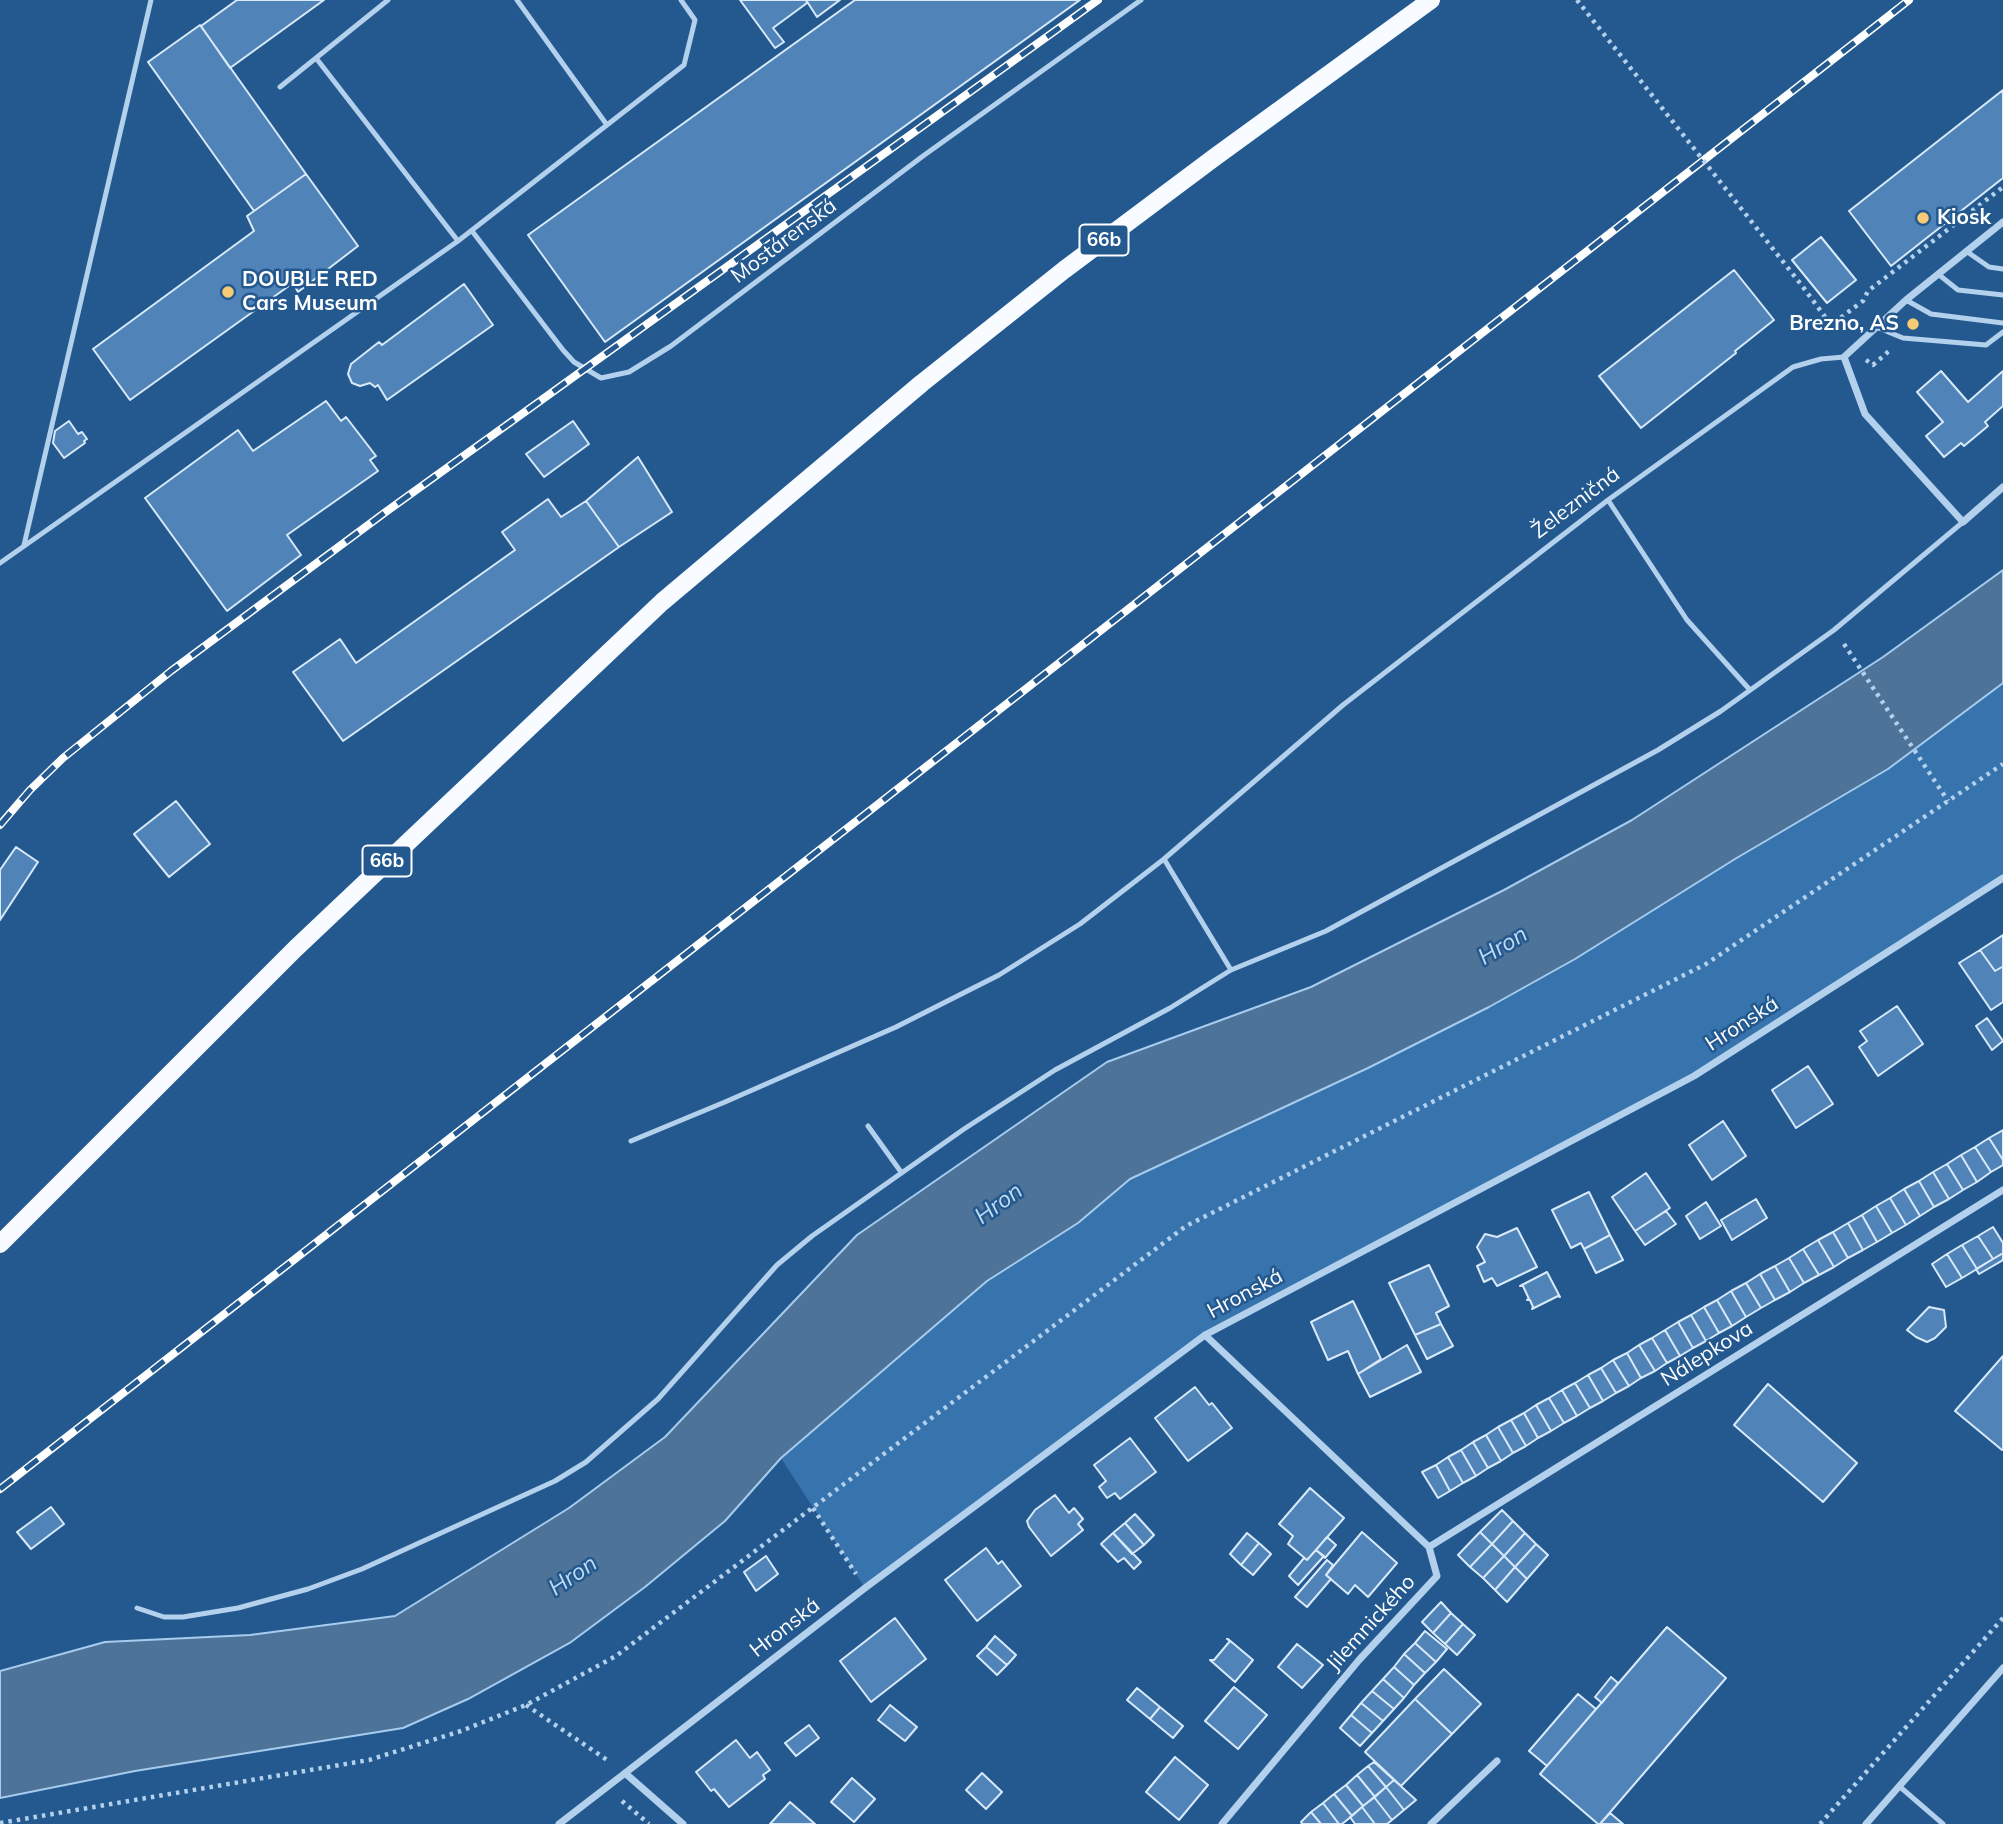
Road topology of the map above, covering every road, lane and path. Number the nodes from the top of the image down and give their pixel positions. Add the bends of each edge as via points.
1 (151, 0) edge
2 (388, 0) edge
3 (517, 0) edge
4 (681, 0) edge
5 (1141, 0) edge
6 (1431, 0) edge
7 (1577, 0) edge
8 (316, 58) junction
9 (280, 87) dead end
10 (607, 125) junction
11 (2003, 187) edge
12 (2003, 222) edge
13 (471, 231) junction
14 (458, 241) junction
15 (1966, 251) junction
16 (2003, 269) edge
17 (1938, 274) junction
18 (2003, 295) edge
19 (1906, 300) junction
20 (2003, 323) edge
21 (1875, 327) junction
22 (2003, 332) edge
23 (1844, 357) junction
24 (2003, 488) edge
25 (1608, 500) junction
26 (1964, 522) junction
27 (24, 545) junction
28 (0, 563) edge
29 (1848, 651) dead end
30 (1750, 690) junction
31 (2003, 764) edge
32 (1948, 801) junction
33 (1164, 859) junction
34 (2003, 878) edge
35 (1231, 970) junction
36 (868, 1126) dead end
37 (631, 1140) dead end
38 (901, 1172) junction
39 (2003, 1191) edge
40 (0, 1244) edge
41 (1205, 1335) junction
42 (813, 1508) junction
43 (1429, 1547) junction
44 (865, 1588) junction
45 (137, 1608) dead end
46 (2003, 1618) edge
47 (2003, 1668) edge
48 (526, 1704) junction
49 (1497, 1761) dead end
50 (625, 1773) junction
51 (1899, 1786) junction
52 (622, 1801) dead end
53 (0, 1823) edge
54 (559, 1824) edge
55 (649, 1824) edge
56 (683, 1824) edge
57 (1222, 1824) edge
58 (1432, 1824) edge
59 (1820, 1824) edge
60 (1866, 1824) edge
61 (1943, 1824) edge

1 - 27 lane
2 - 8 lane
3 - 10 lane
4 - 10 lane via 695,20 684,65
5 - 13 lane, Mostárenská via 923,156 671,346 629,372 601,378 574,362
6 - 40 main road, 66b via 1064,270 662,602 295,949
7 - 11 path, bridge via 1831,325
8 - 9 lane
8 - 14 lane
10 - 13 lane
12 - 15 street
13 - 14 lane
14 - 27 lane
15 - 16 lane via 1989,267
15 - 17 street
17 - 18 lane via 1958,290
17 - 19 street
19 - 20 lane via 1931,314
19 - 21 street
21 - 22 lane via 1903,338 1986,345
21 - 23 street
23 - 25 lane, Železničná via 1793,367
23 - 26 street via 1865,414
24 - 26 street
25 - 30 lane via 1687,620
25 - 33 lane, Železničná via 1343,705
26 - 30 lane via 1834,630
27 - 28 lane
29 - 32 path
30 - 35 lane via 1658,750 1326,931
31 - 32 path
32 - 42 path via 1706,964 1186,1226
33 - 35 lane
33 - 37 lane, Železničná via 1080,924 999,975 896,1027
34 - 41 street, Hronská via 1694,1076
35 - 38 lane via 1055,1070
36 - 38 lane
38 - 45 lane via 777,1265 658,1399 586,1462 555,1481 308,1589 183,1617 164,1617
39 - 43 street, Nálepkova
41 - 43 street
41 - 44 street, Hronská
42 - 44 path
42 - 48 path via 616,1656
43 - 57 street, Jilemnického via 1437,1576 1359,1660
44 - 50 street, Hronská
46 - 59 path
47 - 51 street
48 - 50 path
48 - 53 path via 461,1731 369,1760
49 - 58 street
50 - 54 street, Hronská
50 - 56 street
51 - 60 street
51 - 61 lane
52 - 55 path

